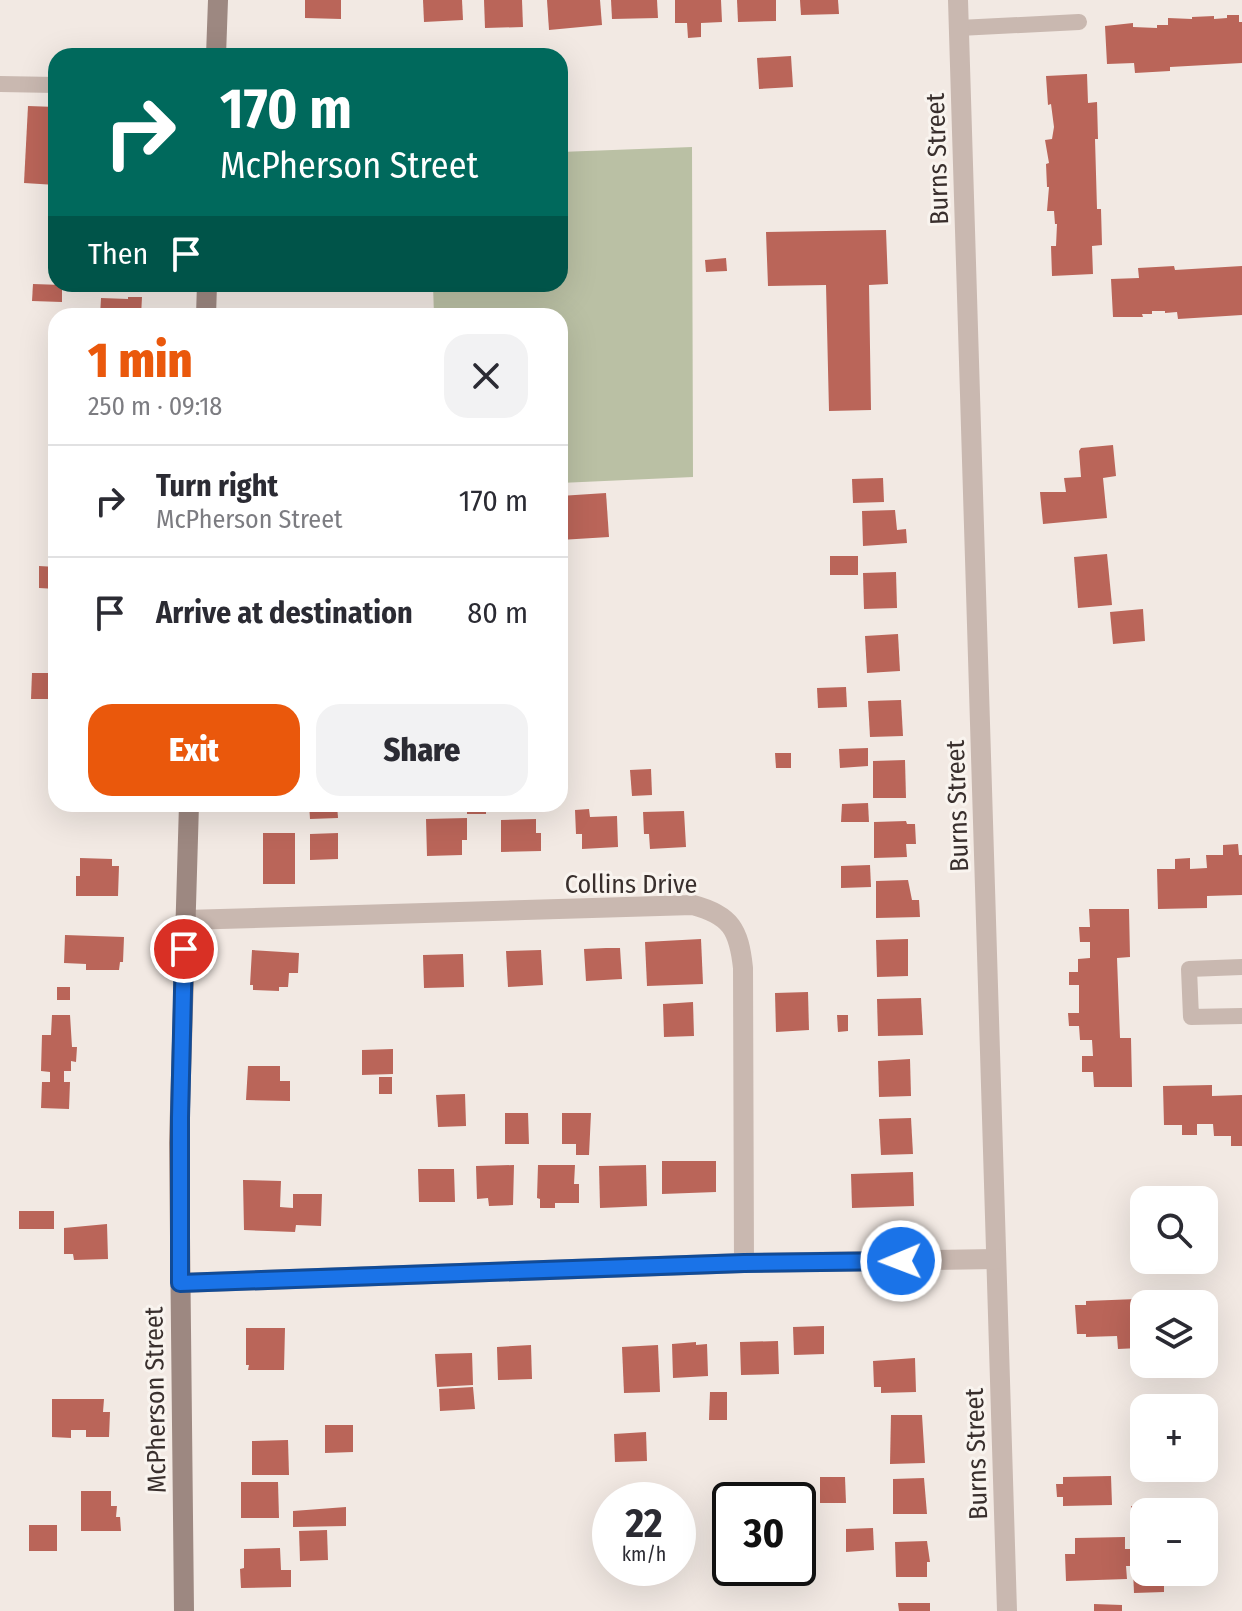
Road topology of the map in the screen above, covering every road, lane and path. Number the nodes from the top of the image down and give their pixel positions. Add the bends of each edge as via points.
1 (218, 0) edge
2 (958, 0) edge
3 (1079, 22) dead end
4 (959, 28) junction
5 (216, 48) edge
6 (0, 84) edge
7 (48, 85) edge
8 (189, 812) edge
9 (185, 920) junction
10 (1242, 967) edge
11 (1242, 1016) edge
12 (996, 1259) junction
13 (744, 1263) junction
14 (180, 1283) junction
15 (184, 1611) edge
16 (1007, 1611) edge

1 - 5 street
2 - 4 street, Burns Street
3 - 4 lane
4 - 12 street, Burns Street
6 - 7 lane
8 - 9 street, McPherson Street
9 - 13 street, Collins Drive via 693,905 723,917 740,943 743,968
9 - 14 street, McPherson Street
10 - 11 lane via 1189,969 1191,1017
12 - 13 street
12 - 16 street, Burns Street
13 - 14 street
14 - 15 street, McPherson Street

